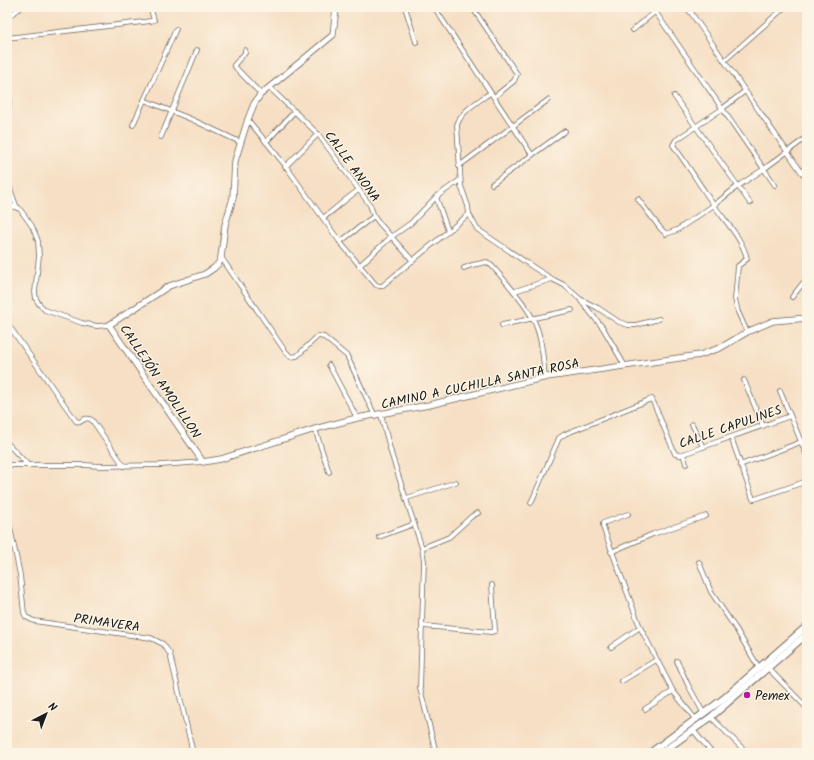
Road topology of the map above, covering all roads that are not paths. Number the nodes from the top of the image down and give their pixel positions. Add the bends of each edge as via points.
1 (22, 7) edge
2 (150, 7) edge
3 (336, 7) edge
4 (406, 7) edge
5 (434, 7) edge
6 (472, 7) edge
7 (652, 7) edge
8 (661, 7) edge
9 (687, 7) edge
10 (697, 7) edge
11 (785, 7) edge
12 (655, 11) junction
13 (690, 12) junction
14 (7, 16) edge
15 (176, 29) dead end
16 (633, 30) dead end
17 (7, 38) edge
18 (416, 42) dead end
19 (197, 50) dead end
20 (245, 50) dead end
21 (724, 60) junction
22 (7, 77) edge
23 (270, 88) junction
24 (490, 92) junction
25 (745, 92) junction
26 (261, 94) junction
27 (674, 96) dead end
28 (494, 97) junction
29 (144, 100) junction
30 (548, 100) dead end
31 (722, 109) junction
32 (172, 112) junction
33 (295, 112) junction
34 (248, 120) junction
35 (133, 125) dead end
36 (512, 126) junction
37 (696, 126) junction
38 (564, 131) dead end
39 (318, 134) junction
40 (7, 137) edge
41 (161, 137) dead end
42 (807, 137) edge
43 (240, 142) junction
44 (266, 142) junction
45 (786, 152) junction
46 (532, 155) junction
47 (7, 164) edge
48 (459, 166) junction
49 (286, 167) junction
50 (764, 169) junction
51 (460, 180) junction
52 (807, 180) edge
53 (492, 184) dead end
54 (775, 185) dead end
55 (738, 186) junction
56 (359, 190) junction
57 (436, 197) junction
58 (638, 200) dead end
59 (750, 203) dead end
60 (7, 205) edge
61 (714, 205) junction
62 (17, 208) junction
63 (470, 214) junction
64 (374, 216) junction
65 (324, 218) junction
66 (448, 231) junction
67 (391, 238) junction
68 (340, 242) junction
69 (221, 257) junction
70 (413, 261) junction
71 (359, 266) junction
72 (464, 268) dead end
73 (807, 278) edge
74 (552, 279) junction
75 (514, 291) junction
76 (792, 297) dead end
77 (580, 299) junction
78 (572, 310) dead end
79 (533, 318) junction
80 (807, 318) edge
81 (659, 319) dead end
82 (7, 323) edge
83 (110, 325) junction
84 (502, 325) dead end
85 (747, 332) junction
86 (329, 365) dead end
87 (625, 366) junction
88 (545, 378) junction
89 (744, 380) dead end
90 (780, 391) dead end
91 (381, 415) junction
92 (375, 416) junction
93 (790, 416) junction
94 (357, 418) junction
95 (692, 424) dead end
96 (762, 426) junction
97 (315, 429) junction
98 (731, 437) junction
99 (7, 442) edge
100 (801, 442) junction
101 (702, 447) junction
102 (683, 454) junction
103 (807, 456) edge
104 (203, 462) junction
105 (27, 464) junction
106 (686, 464) dead end
107 (7, 465) edge
108 (740, 465) junction
109 (124, 466) junction
110 (329, 472) dead end
111 (807, 481) edge
112 (456, 482) dead end
113 (406, 498) junction
114 (532, 503) dead end
115 (478, 513) dead end
116 (628, 514) dead end
117 (706, 516) dead end
118 (414, 524) junction
119 (10, 527) dead end
120 (379, 536) dead end
121 (422, 548) junction
122 (611, 552) junction
123 (699, 562) dead end
124 (492, 585) dead end
125 (423, 626) junction
126 (807, 626) edge
127 (640, 627) junction
128 (807, 634) edge
129 (611, 647) dead end
130 (656, 660) junction
131 (677, 661) dead end
132 (759, 668) junction
133 (768, 668) junction
134 (622, 681) dead end
135 (673, 691) junction
136 (807, 708) edge
137 (645, 709) dead end
138 (708, 715) junction
139 (696, 720) junction
140 (693, 730) junction
141 (661, 751) edge
142 (193, 753) edge
143 (436, 753) edge
144 (650, 753) edge
145 (712, 753) edge
146 (747, 753) edge

1 - 14 street
2 - 17 street via 154,20
3 - 23 street via 333,35
4 - 18 street
5 - 24 street
6 - 28 street via 517,74 514,81
7 - 12 street
8 - 12 street
9 - 13 street
10 - 13 street
11 - 21 street
12 - 16 street
12 - 31 street
13 - 21 street
15 - 29 street
19 - 32 street
20 - 26 street via 234,65
21 - 25 street
22 - 40 street
23 - 26 street
23 - 33 street, CALLE ANONA
24 - 28 street
24 - 48 street via 458,121
25 - 31 street
25 - 45 street
26 - 34 street
27 - 37 street
28 - 36 street
29 - 32 street
29 - 35 street
30 - 36 street
31 - 37 street
31 - 50 street
32 - 41 street
32 - 43 street
33 - 39 street, CALLE ANONA
33 - 44 street
34 - 43 street
34 - 44 street
36 - 46 street
36 - 48 street
37 - 55 street
37 - 61 street via 674,142 674,145
38 - 46 street
39 - 49 street
39 - 56 street, CALLE ANONA
42 - 45 street
43 - 69 street via 234,165 233,198
44 - 49 street
45 - 50 street
45 - 52 street
46 - 53 street
47 - 62 street via 9,186
48 - 51 street
49 - 65 street
50 - 54 street
50 - 55 street
51 - 57 street
51 - 63 street
55 - 59 street
55 - 61 street
56 - 64 street, CALLE ANONA via 370,205
56 - 65 street
57 - 66 street
57 - 67 street via 411,224
58 - 61 street via 666,234
60 - 62 street
61 - 85 street via 746,253 747,259 738,266 735,299
62 - 83 street via 32,226 38,241 35,292 39,304 45,310 82,323
63 - 66 street
63 - 74 street via 477,229 483,234
64 - 67 street, CALLE ANONA
64 - 68 street
65 - 68 street
66 - 70 street
67 - 70 street, CALLE ANONA
67 - 71 street
68 - 71 street
69 - 83 street, CALLEJÓN AMOLILLON via 210,271 169,286
69 - 92 street via 291,357 297,356 318,336 324,337 347,356
70 - 71 street via 382,286 371,280
72 - 75 street via 489,263
73 - 76 street
74 - 75 street
74 - 77 street via 564,285
75 - 79 street
77 - 81 street via 628,325
77 - 87 street via 603,328
78 - 79 street
79 - 84 street
79 - 88 street via 541,345
80 - 85 street, CAMINO A CUCHILLA SANTA ROSA via 773,321
82 - 109 street via 76,421 80,422 86,418 92,420
83 - 104 street, CALLEJÓN AMOLILLON
85 - 87 street, CAMINO A CUCHILLA SANTA ROSA via 720,348 700,355
86 - 94 street
87 - 88 street, CAMINO A CUCHILLA SANTA ROSA
88 - 91 street, CAMINO A CUCHILLA SANTA ROSA
89 - 96 street
90 - 93 street
91 - 92 street, CAMINO A CUCHILLA SANTA ROSA
91 - 113 street
92 - 94 street, CAMINO A CUCHILLA SANTA ROSA
93 - 96 street, CALLE CAPULINES
93 - 100 street
94 - 97 street, CAMINO A CUCHILLA SANTA ROSA
95 - 101 street
96 - 98 street, CALLE CAPULINES
97 - 104 street, CAMINO A CUCHILLA SANTA ROSA via 221,459
97 - 110 street
98 - 101 street, CALLE CAPULINES
98 - 108 street
99 - 105 street
100 - 103 street
100 - 108 street
101 - 102 street, CALLE CAPULINES
102 - 106 street
102 - 114 street, CALLE CAPULINES via 675,454 652,399 559,438
104 - 109 street
105 - 107 street
105 - 109 street
108 - 111 street via 753,499
112 - 113 street
113 - 118 street
115 - 121 street via 449,537
116 - 122 street via 602,524
117 - 122 street
118 - 120 street
118 - 121 street
119 - 142 street, PRIMAVERA via 26,617 34,621 152,638 166,648 175,671
121 - 125 street
122 - 127 street
123 - 132 street via 711,592
124 - 125 street via 495,631
125 - 143 street via 420,688
126 - 132 main road
127 - 129 street
127 - 130 street
128 - 133 main road
130 - 134 street
130 - 135 street
131 - 138 street via 688,685
132 - 138 main road
133 - 136 street
133 - 138 main road
135 - 137 street
135 - 139 street
138 - 139 main road
138 - 140 main road
138 - 146 street
139 - 141 main road
140 - 141 main road
140 - 145 street
141 - 144 main road

